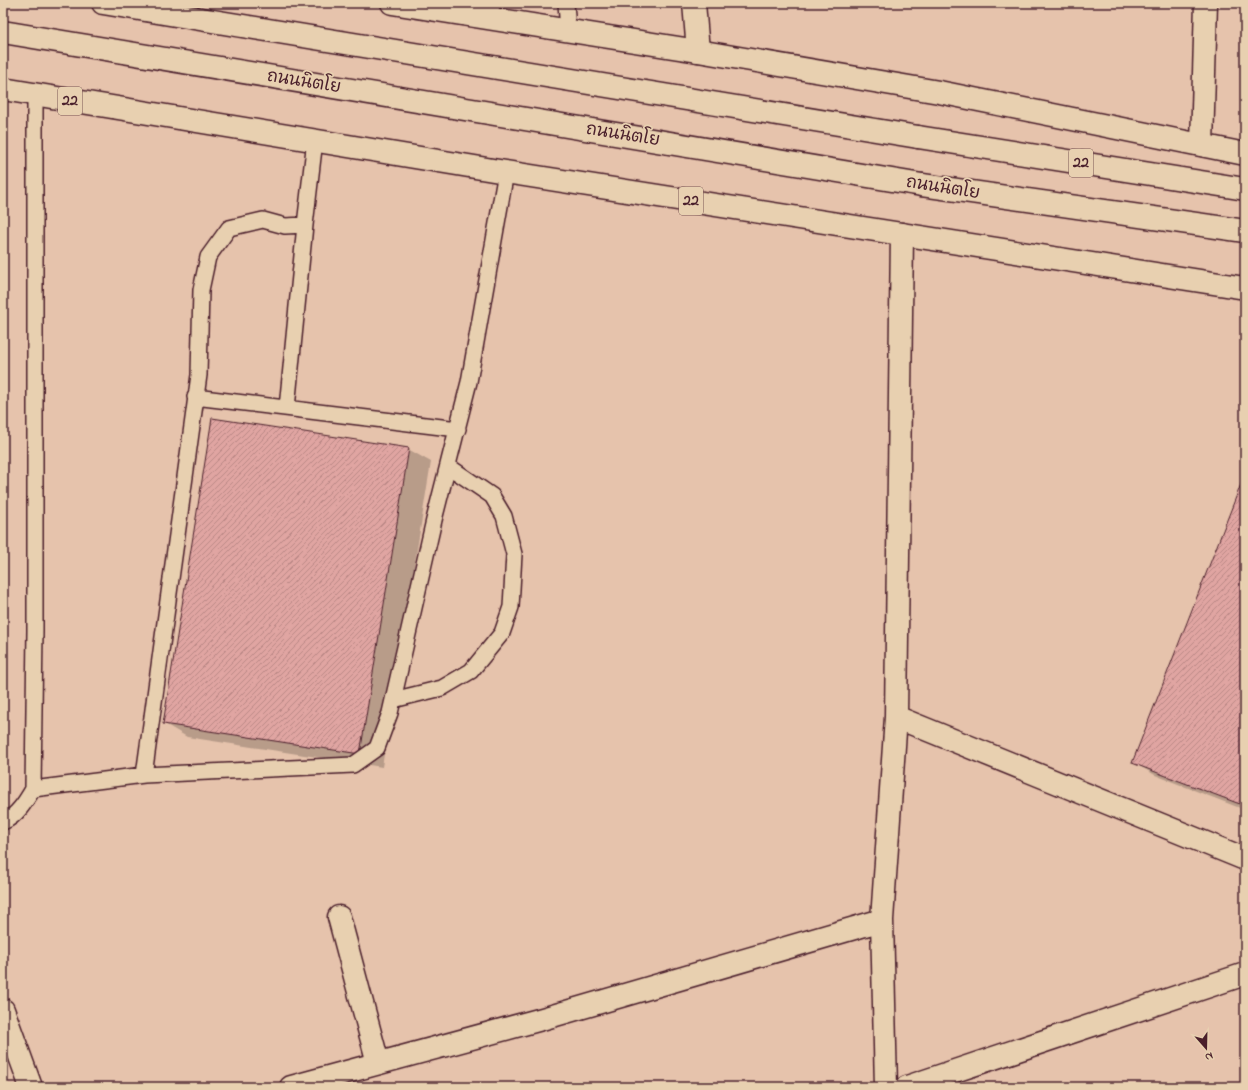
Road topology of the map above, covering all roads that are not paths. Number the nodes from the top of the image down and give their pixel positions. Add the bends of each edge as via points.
1 (104, 3) edge
2 (392, 3) edge
3 (566, 3) edge
4 (694, 3) edge
5 (1206, 3) edge
6 (491, 10) edge
7 (568, 31) junction
8 (3, 32) edge
9 (698, 50) junction
10 (3, 89) edge
11 (35, 95) junction
12 (315, 140) junction
13 (1202, 145) junction
14 (1245, 154) edge
15 (506, 172) junction
16 (1245, 189) edge
17 (305, 225) junction
18 (1245, 231) edge
19 (902, 234) junction
20 (1245, 288) edge
21 (195, 397) junction
22 (287, 408) junction
23 (458, 429) junction
24 (448, 466) junction
25 (393, 700) junction
26 (896, 717) junction
27 (144, 774) junction
28 (33, 789) junction
29 (3, 822) edge
30 (1245, 859) edge
31 (339, 917) dead end
32 (882, 920) junction
33 (1245, 974) edge
34 (3, 1010) edge
35 (378, 1063) junction
36 (31, 1087) edge
37 (291, 1087) edge
38 (886, 1087) edge
39 (907, 1087) edge

1 - 16 main road, 22 via 918,138
2 - 6 main road, 22
3 - 7 lane
4 - 9 main road
5 - 13 main road
6 - 7 main road, 22
7 - 9 main road, 22
8 - 18 main road, ถนนนิตโย via 922,185
9 - 13 main road, 22 via 939,92
10 - 11 main road, 22
11 - 12 main road, 22
11 - 28 lane
12 - 15 main road, 22
12 - 17 lane
13 - 14 main road, 22
15 - 19 main road, 22
15 - 23 lane via 469,382
17 - 21 lane via 285,226 263,220 228,228 208,257 201,290
17 - 22 lane
19 - 20 main road, 22
19 - 26 main road
21 - 22 lane
21 - 27 lane
22 - 23 lane
23 - 24 lane
24 - 25 lane
24 - 25 lane via 492,496 504,516 514,554 511,607 502,633 471,671 442,688
25 - 27 lane via 377,748 352,765
26 - 30 main road
26 - 32 main road
27 - 28 lane
28 - 29 lane via 23,806
31 - 35 main road
32 - 35 main road via 542,1019
32 - 38 main road
33 - 39 main road
34 - 36 main road
35 - 37 main road

